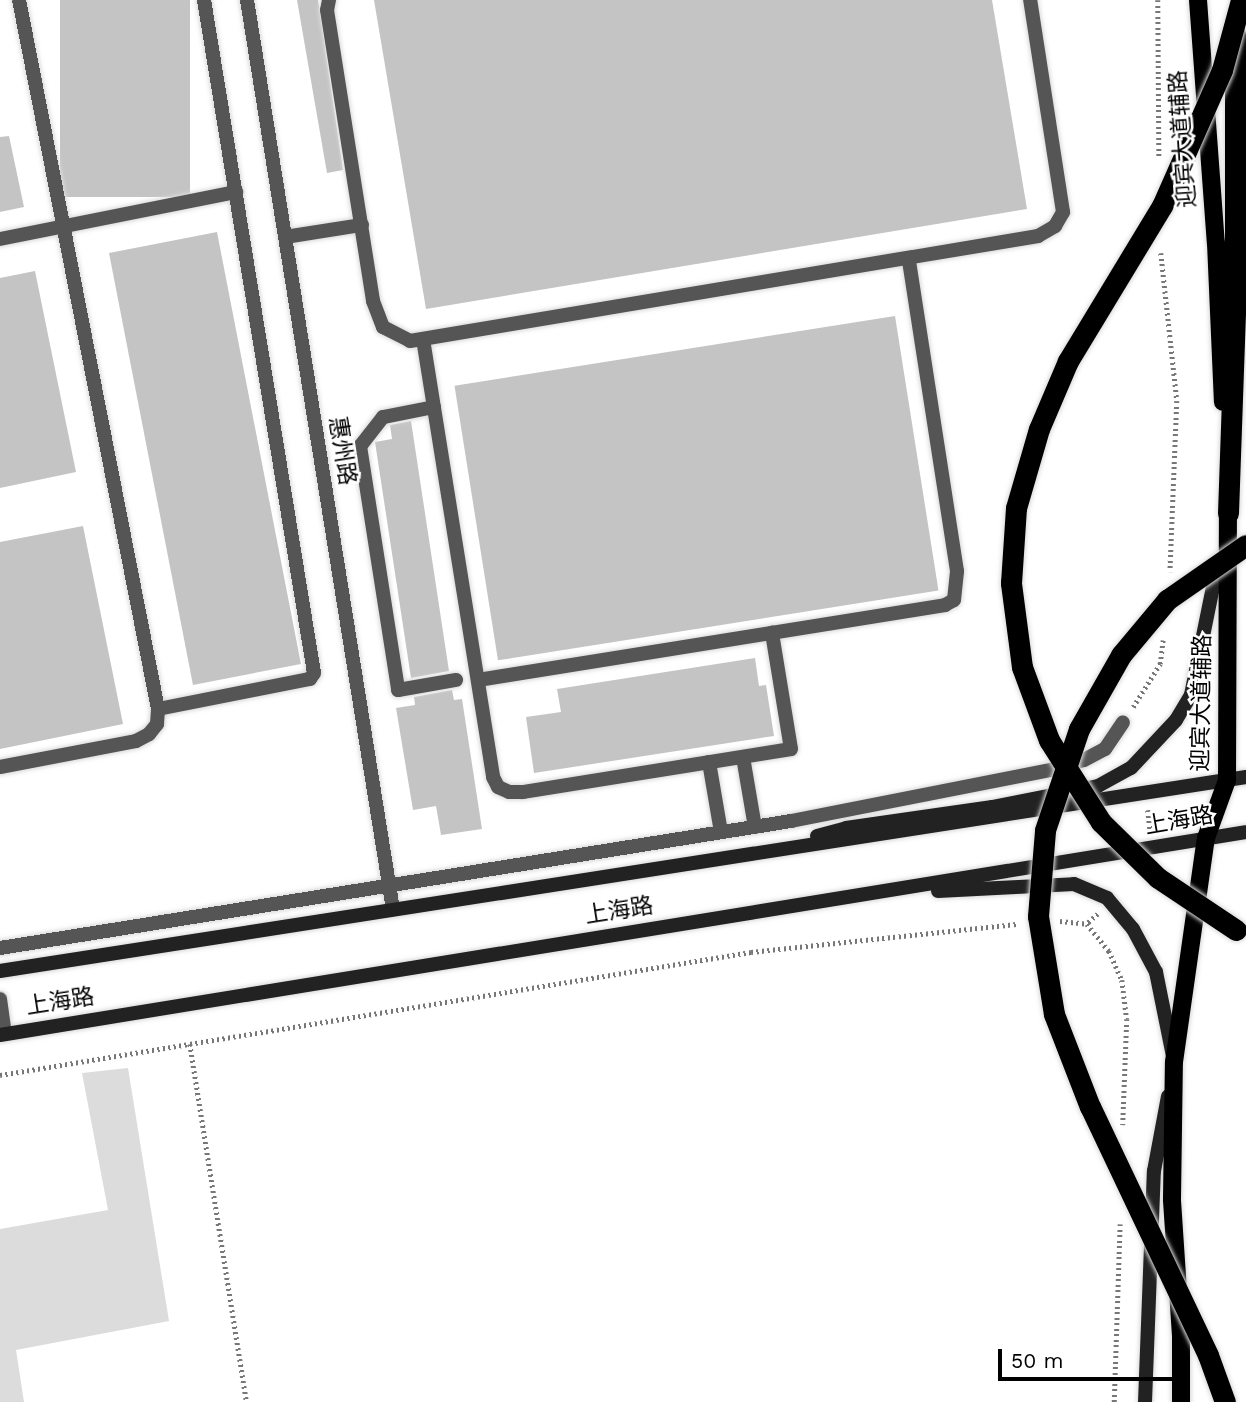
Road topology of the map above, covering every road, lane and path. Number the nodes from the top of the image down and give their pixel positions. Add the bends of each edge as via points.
1 (19, 0) edge
2 (204, 0) edge
3 (247, 0) edge
4 (329, 0) edge
5 (1030, 0) edge
6 (1158, 0) edge
7 (1198, 0) edge
8 (1235, 0) edge
9 (1241, 0) edge
10 (1159, 166) dead end
11 (236, 192) junction
12 (362, 225) junction
13 (64, 226) junction
14 (285, 237) junction
15 (0, 239) edge
16 (1161, 248) dead end
17 (909, 260) junction
18 (423, 339) junction
19 (434, 407) junction
20 (1228, 513) junction
21 (1246, 545) edge
22 (1169, 583) dead end
23 (772, 633) junction
24 (1163, 637) dead end
25 (456, 680) dead end
26 (478, 680) junction
27 (158, 709) junction
28 (1123, 722) joint
29 (743, 757) junction
30 (709, 762) junction
31 (0, 767) edge
32 (1246, 777) edge
33 (1227, 780) junction
34 (1150, 792) junction
35 (755, 827) junction
36 (721, 832) junction
37 (1246, 832) edge
38 (1206, 838) junction
39 (1143, 850) junction
40 (760, 852) junction
41 (389, 885) junction
42 (1111, 902) junction
43 (393, 909) junction
44 (769, 910) junction
45 (1057, 921) dead end
46 (1019, 924) dead end
47 (1087, 924) junction
48 (1246, 934) edge
49 (0, 948) edge
50 (0, 971) edge
51 (0, 999) edge
52 (2, 1034) edge
53 (190, 1044) junction
54 (1174, 1062) junction
55 (0, 1075) edge
56 (1123, 1130) dead end
57 (1120, 1214) dead end
58 (247, 1402) edge
59 (1114, 1402) edge
60 (1145, 1402) edge
61 (1181, 1402) edge
62 (1225, 1402) edge

1 - 13 street
2 - 11 street
3 - 14 street, 惠州路
4 - 12 street
5 - 17 street via 1063,212 1055,226 1038,236
6 - 10 path
7 - 20 main road, 迎宾大道辅路 via 1216,243
8 - 20 highway via 1235,312
9 - 48 highway, bridge via 1222,70 1163,206 1068,361 1039,429 1016,508 1011,583 1022,667 1049,740 1101,822 1158,878
11 - 13 street
11 - 27 street via 314,673 310,679
12 - 14 street
12 - 18 street via 373,301 383,327 410,341
13 - 15 street
13 - 27 street
14 - 41 street, 惠州路
16 - 22 path via 1177,401
17 - 18 street
17 - 23 street via 957,571 954,600
18 - 19 street
19 - 25 street via 383,417 360,446 398,690
19 - 26 street
20 - 33 main road, 迎宾大道辅路
20 - 40 main road via 1191,695 1177,720 1130,768 1098,786 846,828
21 - 62 highway, bridge via 1167,600 1121,655 1079,729 1045,830 1038,916 1054,1014 1090,1107 1203,1342
23 - 26 street
23 - 29 street via 791,749
24 - 28 path via 1160,664
26 - 30 street via 493,777 498,787 509,792
27 - 31 street via 156,724 136,741
28 - 35 street via 1105,749 1051,770
29 - 30 street
29 - 35 street
30 - 36 street
32 - 33 main road, 上海路
33 - 34 main road, 上海路
33 - 38 main road, 迎宾大道辅路
34 - 39 path via 1150,831
34 - 40 main road, 上海路
35 - 36 street
36 - 41 street
37 - 38 main road, 上海路
38 - 39 main road, 上海路
38 - 54 main road, 迎宾大道辅路
39 - 44 main road, 上海路
40 - 43 main road, 上海路
41 - 43 street, 惠州路
41 - 49 street
42 - 44 main road via 1074,884 940,891
42 - 47 path
42 - 54 main road via 1133,929 1156,972
43 - 50 main road, 上海路
44 - 52 main road, 上海路
45 - 47 path
46 - 53 path via 751,952
47 - 56 path via 1109,951 1122,980 1127,1019
51 - 52 street
53 - 55 path
53 - 58 path
54 - 60 main road via 1154,1171
54 - 61 main road, 迎宾大道辅路 via 1172,1199
57 - 59 path

